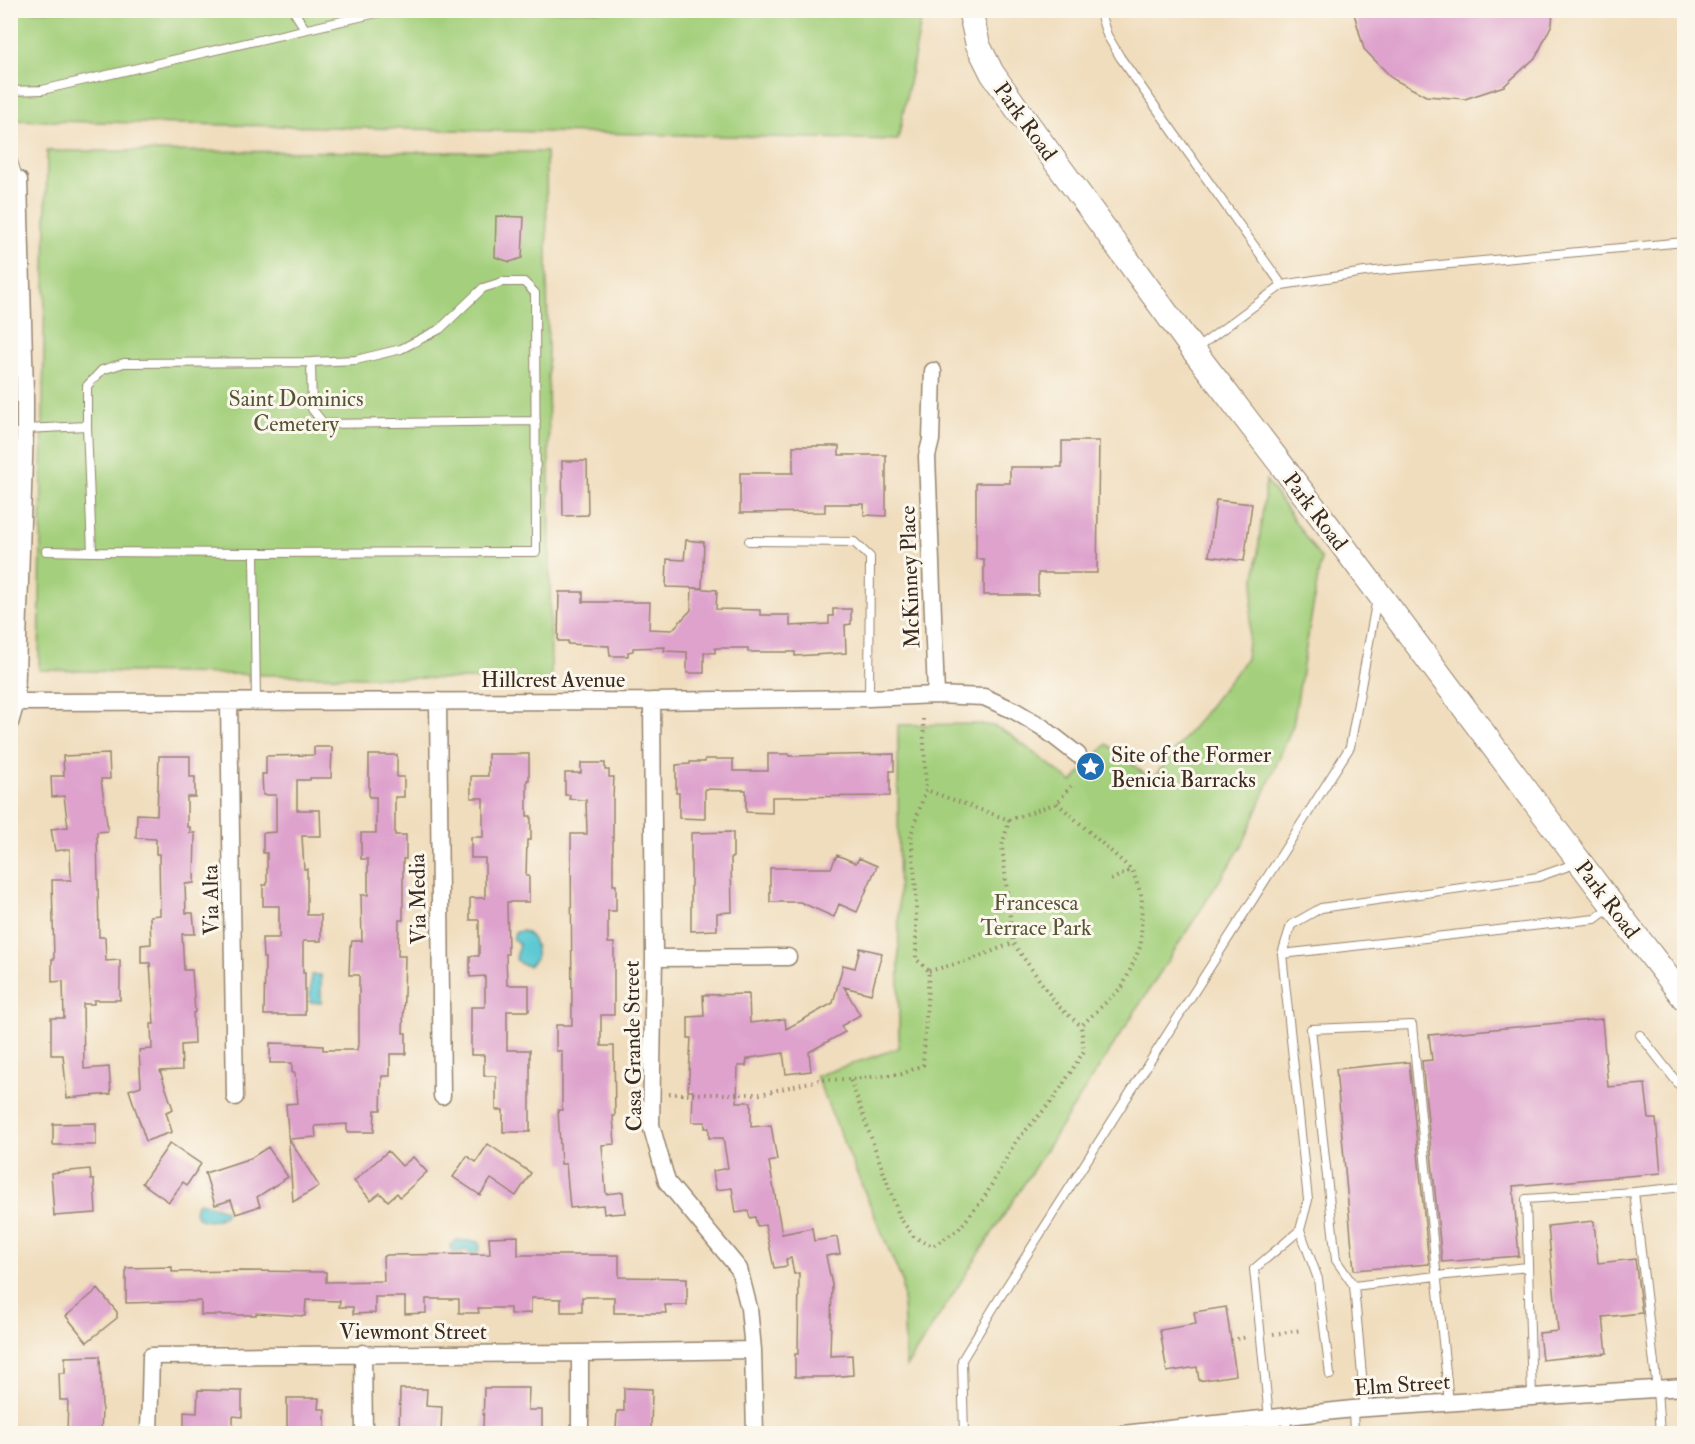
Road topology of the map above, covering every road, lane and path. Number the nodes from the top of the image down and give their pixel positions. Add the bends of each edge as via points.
1 (292, 10) edge
2 (390, 10) edge
3 (944, 10) edge
4 (1100, 10) edge
5 (970, 13) edge
6 (305, 29) junction
7 (10, 91) edge
8 (10, 152) edge
9 (19, 180) joint
10 (1684, 242) edge
11 (1282, 285) junction
12 (1194, 351) junction
13 (311, 362) junction
14 (933, 371) dead end
15 (536, 422) junction
16 (87, 426) junction
17 (25, 429) junction
18 (749, 541) dead end
19 (46, 551) dead end
20 (92, 552) junction
21 (254, 553) junction
22 (1378, 593) junction
23 (936, 695) junction
24 (868, 698) junction
25 (438, 701) junction
26 (652, 701) junction
27 (13, 702) edge
28 (256, 702) junction
29 (230, 703) junction
30 (923, 719) dead end
31 (10, 723) edge
32 (1078, 755) dead end
33 (1071, 786) dead end
34 (926, 790) junction
35 (1057, 803) junction
36 (1009, 820) junction
37 (1580, 862) junction
38 (1132, 870) junction
39 (1111, 880) dead end
40 (1613, 906) junction
41 (1013, 943) junction
42 (1282, 954) junction
43 (788, 957) dead end
44 (654, 958) junction
45 (929, 971) junction
46 (1684, 998) edge
47 (1081, 1026) junction
48 (1640, 1035) dead end
49 (850, 1079) junction
50 (1684, 1091) edge
51 (669, 1094) dead end
52 (442, 1096) dead end
53 (235, 1097) dead end
54 (1684, 1187) edge
55 (1634, 1192) junction
56 (1300, 1230) junction
57 (1528, 1268) junction
58 (1436, 1276) junction
59 (1354, 1286) junction
60 (753, 1350) junction
61 (363, 1353) junction
62 (580, 1353) junction
63 (1330, 1375) dead end
64 (1684, 1387) edge
65 (1657, 1389) junction
66 (1532, 1397) junction
67 (1449, 1403) junction
68 (1359, 1409) junction
69 (1277, 1417) junction
70 (149, 1434) edge
71 (364, 1434) edge
72 (580, 1434) edge
73 (755, 1434) edge
74 (964, 1434) edge
75 (1123, 1434) edge
76 (1288, 1434) edge
77 (1354, 1434) edge
78 (1660, 1434) edge

1 - 6 lane
2 - 6 lane
3 - 5 lane
4 - 11 lane via 1107,35 1120,57
5 - 12 street, Park Road via 978,45 992,73
6 - 7 lane via 42,90
8 - 9 lane
9 - 17 street
10 - 11 lane via 1365,272
11 - 12 lane
12 - 22 street, Park Road
13 - 15 lane via 312,409 324,424
13 - 15 lane via 356,360 401,349 440,330 483,288 502,282 524,282 536,293
13 - 16 lane via 113,366 102,370 87,386
14 - 23 street, McKinney Place via 927,456
15 - 21 lane via 536,552
16 - 17 lane
16 - 20 lane
17 - 27 street
18 - 24 lane via 854,542 870,557
19 - 20 lane
20 - 21 lane
21 - 28 lane
22 - 37 street, Park Road
22 - 74 lane via 1350,747 962,1360
23 - 24 street, Hillcrest Avenue
23 - 32 street, Hillcrest Avenue via 994,702 1042,727
24 - 26 street, Hillcrest Avenue
25 - 26 street, Hillcrest Avenue
25 - 28 street, Hillcrest Avenue
25 - 52 street, Via Media
26 - 44 street, Casa Grande Street
27 - 29 street, Hillcrest Avenue
27 - 31 street
28 - 29 street, Hillcrest Avenue
29 - 53 street, Via Alta
30 - 34 path
33 - 35 path
34 - 36 path
34 - 45 path via 911,834 916,959
35 - 36 path
35 - 38 path
36 - 41 path via 1002,846
37 - 40 street, Park Road
37 - 42 lane via 1538,878 1321,908 1291,925
38 - 39 path
38 - 47 path via 1142,897 1141,945 1123,986
40 - 42 lane via 1594,919
40 - 46 street, Park Road
41 - 45 path
41 - 47 path via 1058,1006
42 - 56 lane via 1308,1200
43 - 44 street
44 - 60 street, Casa Grande Street via 651,1125 668,1182 739,1269 749,1308
45 - 49 path via 923,1065 902,1074
47 - 49 path via 1084,1052 1053,1100 1016,1141 984,1198 958,1230 933,1246 914,1237 900,1218
48 - 50 lane
49 - 51 path via 819,1080 760,1094
54 - 55 lane
55 - 57 lane via 1526,1199
55 - 65 lane
56 - 63 lane via 1318,1279
56 - 69 lane via 1254,1269
57 - 58 lane
57 - 66 lane
58 - 59 lane
58 - 59 lane via 1412,1024 1311,1029 1336,1260
58 - 67 lane
59 - 68 lane
60 - 62 street, Viewmont Street
60 - 73 street, Casa Grande Street
61 - 62 street, Viewmont Street
61 - 70 street, Viewmont Street via 151,1356
61 - 71 street
62 - 72 street
64 - 65 street, Elm Street
65 - 66 street, Elm Street
65 - 78 lane
66 - 67 street, Elm Street
67 - 68 street, Elm Street
68 - 69 street, Elm Street
68 - 77 lane
69 - 75 street, Elm Street
69 - 76 lane

